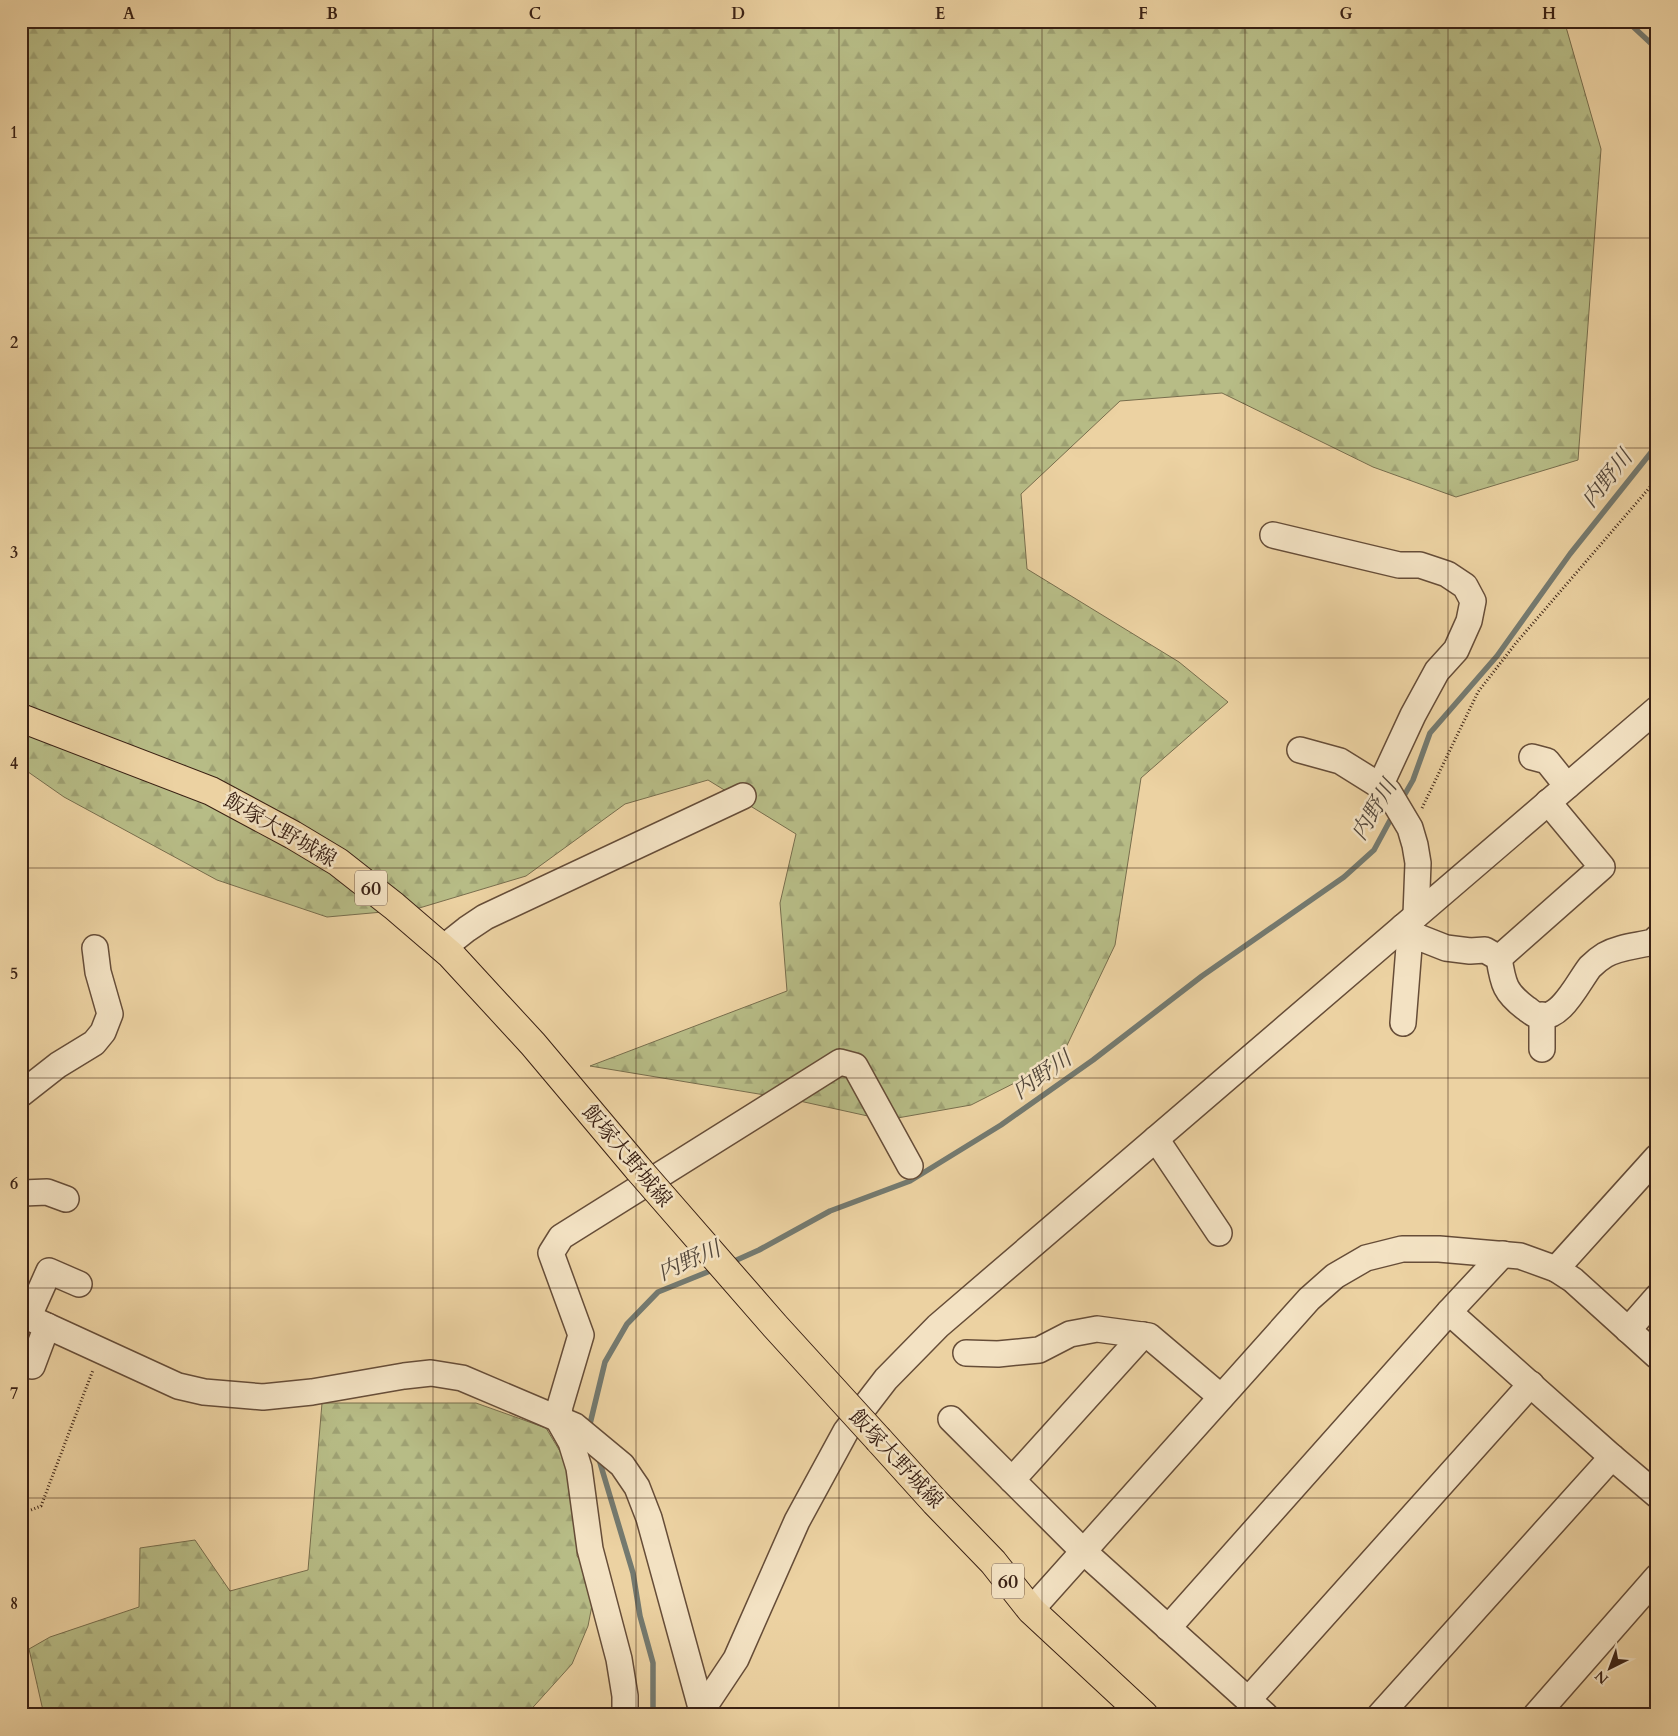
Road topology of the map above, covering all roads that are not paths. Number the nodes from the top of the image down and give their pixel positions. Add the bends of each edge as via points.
1 (1273, 535) dead end
2 (1657, 709) edge
3 (21, 718) edge
4 (1300, 750) dead end
5 (1532, 757) dead end
6 (1567, 786) junction
7 (1384, 788) junction
8 (743, 796) dead end
9 (1548, 802) junction
10 (1413, 927) junction
11 (1657, 938) edge
12 (95, 948) dead end
13 (443, 948) junction
14 (1498, 958) junction
15 (1542, 1016) junction
16 (1403, 1023) dead end
17 (1542, 1049) dead end
18 (21, 1094) edge
19 (1156, 1139) junction
20 (1657, 1157) edge
21 (910, 1166) dead end
22 (21, 1195) edge
23 (66, 1199) dead end
24 (1218, 1233) dead end
25 (1503, 1254) junction
26 (1556, 1270) junction
27 (79, 1284) dead end
28 (1657, 1297) edge
29 (1449, 1312) junction
30 (32, 1320) edge
31 (1628, 1330) junction
32 (1143, 1335) junction
33 (966, 1353) dead end
34 (1657, 1356) edge
35 (21, 1362) edge
36 (1531, 1384) junction
37 (1221, 1397) junction
38 (951, 1419) dead end
39 (567, 1422) junction
40 (1612, 1457) junction
41 (1012, 1480) junction
42 (1657, 1494) edge
43 (1083, 1551) junction
44 (1657, 1577) edge
45 (1031, 1610) junction
46 (1168, 1628) junction
47 (1256, 1707) edge
48 (702, 1712) edge
49 (625, 1715) edge
50 (1144, 1715) edge
51 (1380, 1715) edge
52 (1536, 1715) edge

1 - 7 street via 1399,565 1420,565 1448,574 1465,586 1473,601 1469,621 1456,650 1437,671 1413,715
2 - 6 street
3 - 13 main road, 飯塚大野城線 / 60 via 211,791 293,835 338,862
4 - 7 street via 1340,761
5 - 6 street via 1547,761
6 - 9 street
7 - 10 street via 1411,831 1418,863
8 - 13 street via 485,917
9 - 10 street
9 - 14 street via 1602,867
10 - 14 street via 1446,948 1485,950
10 - 16 street
10 - 19 street
11 - 15 street via 1605,956 1591,966 1558,1010
12 - 18 street via 110,1014 103,1032 94,1043 58,1065
13 - 45 main road, 飯塚大野城線 / 60, bridge via 533,1044 782,1334 993,1562
14 - 15 street via 1510,994 1537,1016
15 - 17 street
19 - 24 street
19 - 48 street via 938,1326 886,1379 846,1431 830,1458 797,1521 736,1659
20 - 26 street
21 - 39 street via 855,1066 840,1062 562,1237 551,1253 581,1335 560,1406
22 - 23 street via 47,1192
25 - 26 street via 1520,1256
25 - 29 street
25 - 37 street via 1402,1249 1366,1258 1335,1276 1309,1299
26 - 31 street via 1573,1280
27 - 30 street via 49,1271
28 - 31 street
29 - 36 street
29 - 46 street
30 - 35 street via 32,1366
30 - 39 street via 178,1386 204,1392 263,1397 432,1373 462,1378
31 - 34 street
32 - 33 street via 1097,1329 1070,1334 1039,1350
32 - 37 street via 1149,1336
32 - 41 street
36 - 40 street
36 - 47 street
37 - 43 street
38 - 41 street
39 - 48 street via 622,1465 637,1486 650,1518
39 - 49 street via 579,1468 590,1550 619,1659
40 - 42 street
40 - 51 street
41 - 43 street
43 - 45 street
43 - 46 street
44 - 52 street
45 - 50 main road, 飯塚大野城線 / 60
46 - 47 street

